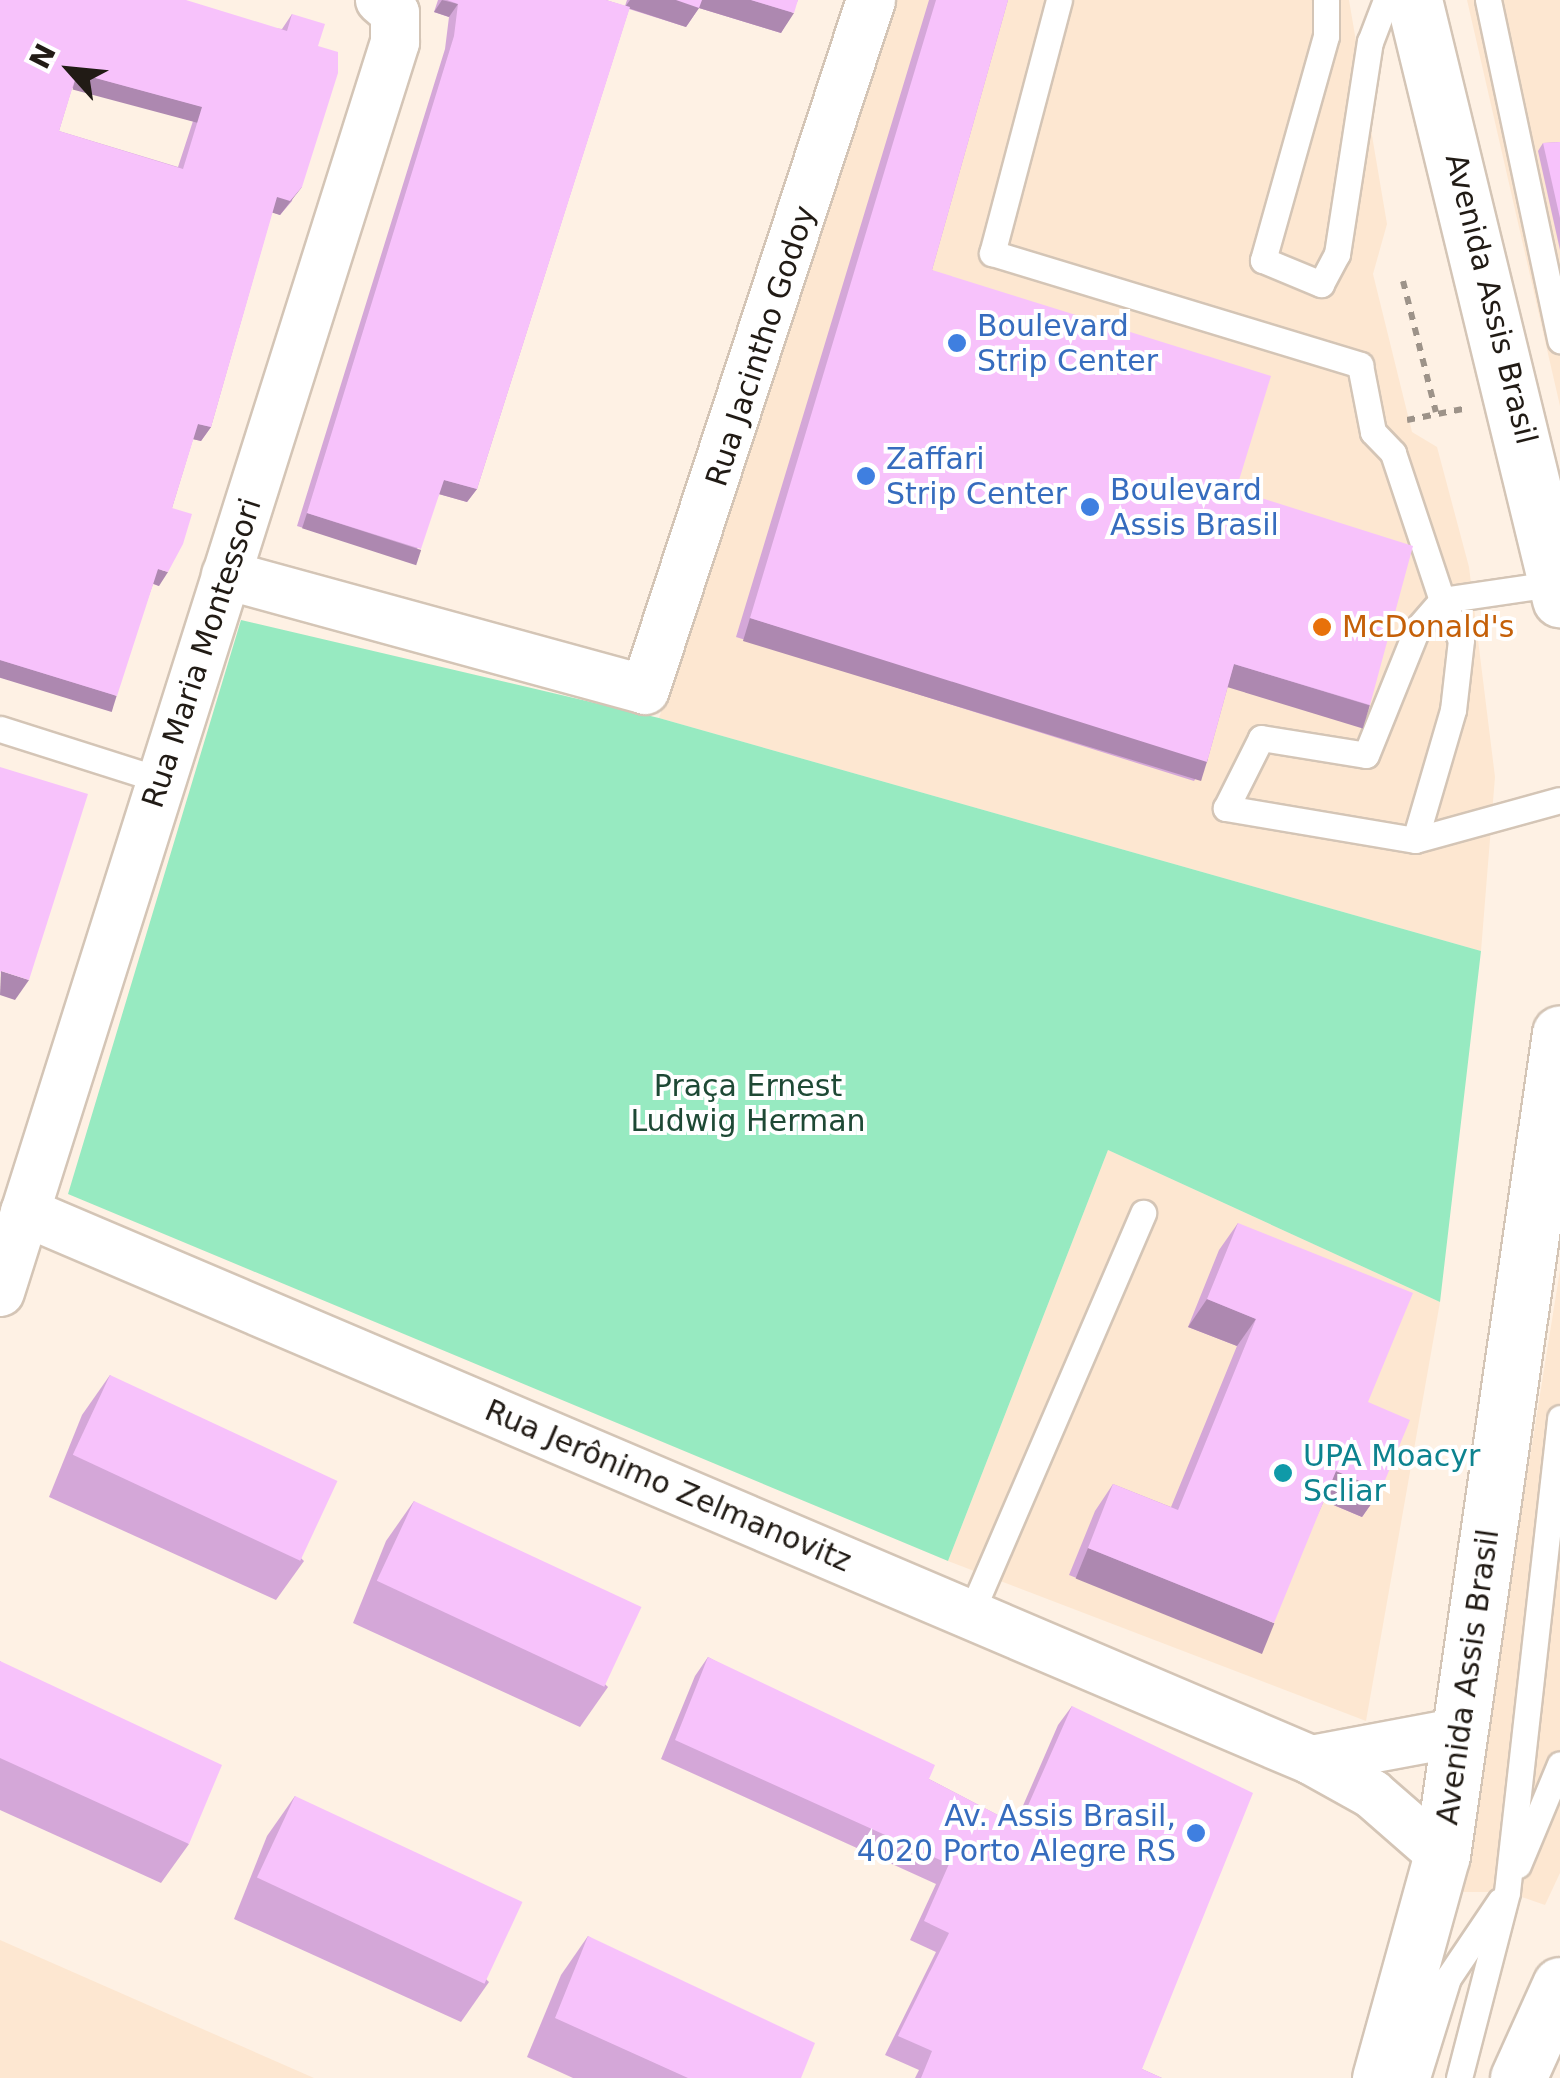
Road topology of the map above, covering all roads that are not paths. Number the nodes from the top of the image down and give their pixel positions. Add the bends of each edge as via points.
1 (871, 0) edge
2 (1058, 0) edge
3 (1326, 0) edge
4 (1386, 0) edge
5 (1414, 0) edge
6 (1488, 0) edge
7 (388, 7) edge
8 (1560, 340) edge
9 (226, 575) junction
10 (1559, 584) edge
11 (1560, 599) edge
12 (1442, 600) junction
13 (0, 729) edge
14 (161, 780) junction
15 (1560, 800) edge
16 (1415, 840) junction
17 (1560, 1033) edge
18 (25, 1212) junction
19 (1144, 1213) dead end
20 (0, 1292) edge
21 (1560, 1418) edge
22 (1560, 1569) edge
23 (1538, 1589) junction
24 (970, 1615) junction
25 (1461, 1732) junction
26 (1310, 1760) junction
27 (1560, 1764) edge
28 (1442, 1855) junction
29 (1507, 1892) junction
30 (1560, 1985) edge
31 (1380, 2078) edge
32 (1417, 2078) edge
33 (1459, 2078) edge
34 (1518, 2078) edge

1 - 9 street, Rua Jacintho Godoy via 644,690
2 - 12 lane via 992,254 1360,365 1373,432 1393,453
3 - 4 lane via 1326,36 1263,260 1321,284 1336,254 1370,42
5 - 10 main road, Avenida Assis Brasil
6 - 8 lane
7 - 9 street, Rua Maria Montessori via 394,42
9 - 14 street, Rua Maria Montessori
10 - 11 main road, Avenida Assis Brasil
10 - 12 lane
12 - 16 lane via 1461,640 1456,692
12 - 16 lane via 1417,629 1366,755 1257,740 1226,808
13 - 14 lane
14 - 18 street, Rua Maria Montessori
15 - 16 lane
17 - 25 main road, Avenida Assis Brasil
18 - 20 street, Rua Maria Montessori
18 - 24 street, Rua Jerônimo Zelmanovitz
19 - 24 lane
21 - 23 lane
22 - 23 lane
23 - 29 lane
24 - 26 street, Rua Jerônimo Zelmanovitz
25 - 26 street
25 - 28 main road, Avenida Assis Brasil
26 - 28 street, Rua Jerônimo Zelmanovitz via 1372,1794
27 - 29 lane
28 - 31 main road, Avenida Assis Brasil
29 - 32 lane via 1448,1978
29 - 33 lane
30 - 34 main road

